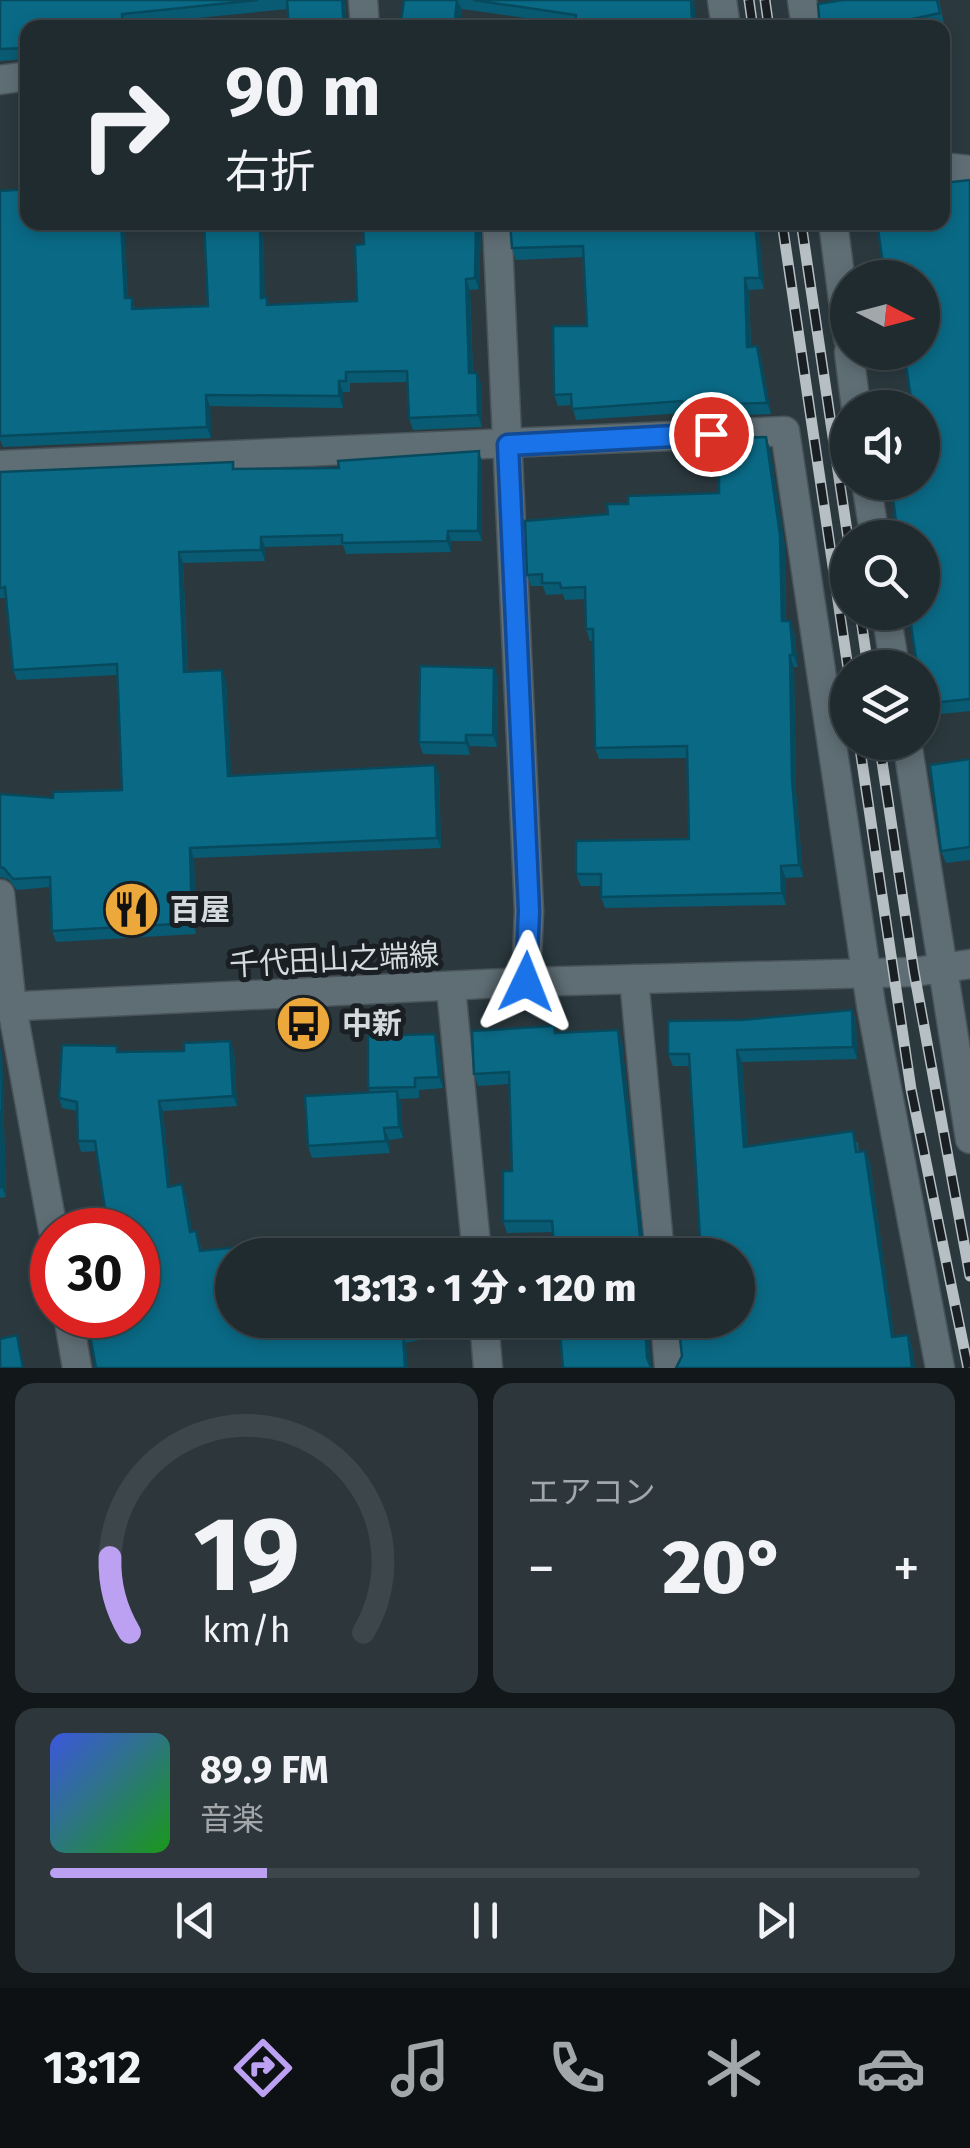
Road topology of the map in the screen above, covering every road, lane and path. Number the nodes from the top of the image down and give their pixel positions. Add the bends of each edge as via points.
1 (497, 230) edge
2 (834, 230) edge
3 (838, 260) edge
4 (508, 445) junction
5 (0, 464) edge
6 (910, 760) edge
7 (0, 894) edge
8 (956, 965) edge
9 (867, 973) junction
10 (634, 979) junction
11 (526, 982) junction
12 (451, 988) junction
13 (6, 1007) edge
14 (970, 1140) edge
15 (48, 1208) edge
16 (476, 1238) edge
17 (658, 1238) edge
18 (72, 1338) edge
19 (486, 1338) edge
20 (666, 1338) edge
21 (78, 1368) edge
22 (488, 1368) edge
23 (669, 1368) edge
24 (940, 1368) edge

1 - 4 street
2 - 3 street
4 - 5 street
4 - 9 street via 784,431
4 - 11 street via 529,911
6 - 8 street
7 - 13 street
8 - 9 street, 千代田山之端線
8 - 14 street
9 - 10 street, 千代田山之端線
9 - 24 street
10 - 11 street, 千代田山之端線
10 - 17 street
11 - 12 street, 千代田山之端線
12 - 13 street, 千代田山之端線
12 - 16 street
13 - 15 street
18 - 21 street
19 - 22 street
20 - 23 street

